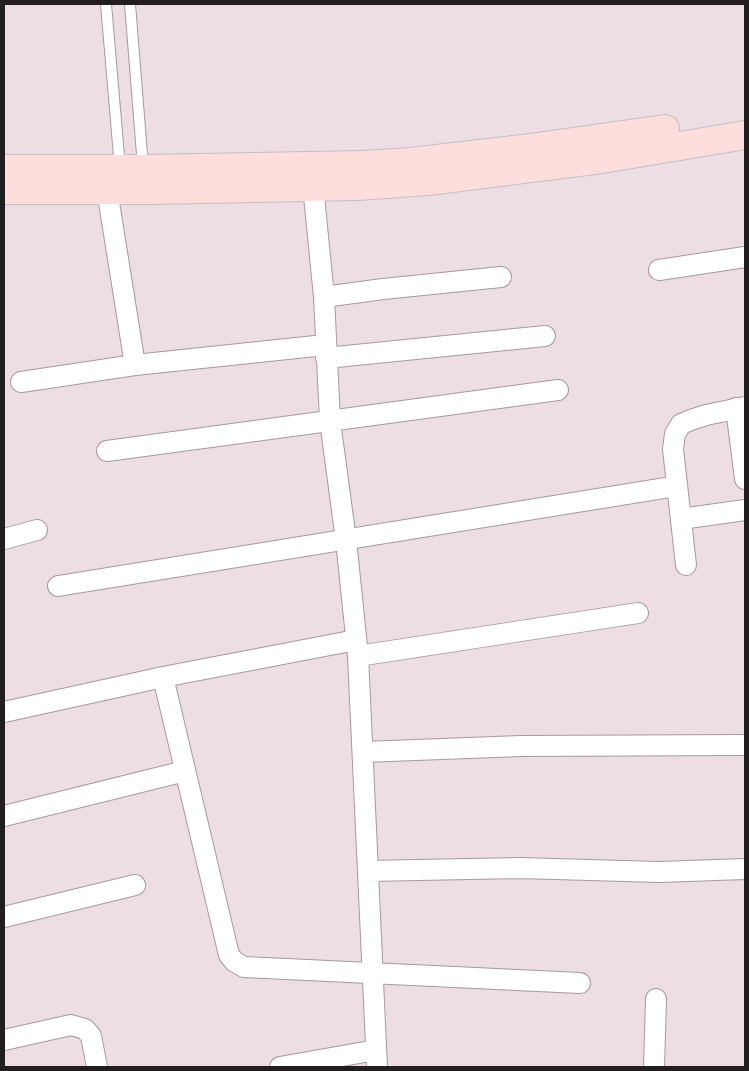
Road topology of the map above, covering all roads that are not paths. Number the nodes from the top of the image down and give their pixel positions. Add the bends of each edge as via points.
1 (106, 4) edge
2 (130, 4) edge
3 (745, 117) edge
4 (745, 134) edge
5 (4, 169) edge
6 (123, 176) junction
7 (313, 186) junction
8 (4, 190) edge
9 (745, 257) edge
10 (659, 270) dead end
11 (501, 277) dead end
12 (324, 297) junction
13 (544, 336) dead end
14 (326, 351) junction
15 (135, 365) junction
16 (21, 382) dead end
17 (558, 390) dead end
18 (741, 408) edge
19 (330, 421) junction
20 (107, 451) dead end
21 (745, 479) edge
22 (677, 486) junction
23 (745, 510) edge
24 (681, 519) junction
25 (37, 530) dead end
26 (4, 538) edge
27 (346, 540) junction
28 (686, 565) dead end
29 (58, 586) dead end
30 (638, 613) dead end
31 (357, 648) junction
32 (163, 678) junction
33 (4, 712) edge
34 (745, 745) edge
35 (363, 752) junction
36 (186, 771) junction
37 (4, 816) edge
38 (745, 868) edge
39 (368, 871) junction
40 (135, 886) dead end
41 (4, 917) edge
42 (373, 972) junction
43 (580, 983) dead end
44 (656, 998) dead end
45 (4, 1040) edge
46 (376, 1058) edge
47 (98, 1067) edge
48 (280, 1067) edge
49 (654, 1067) edge

1 - 6 lane
2 - 6 lane
3 - 6 main road via 523,150 411,162
4 - 7 main road via 472,176 358,186
5 - 6 main road
6 - 7 main road
6 - 8 main road
6 - 15 street
7 - 12 street
9 - 10 street
11 - 12 street
12 - 14 street
13 - 14 street
14 - 15 street
14 - 19 street
15 - 16 street
17 - 19 street
18 - 21 street
18 - 22 street via 681,424 675,434 673,449
19 - 20 street
19 - 27 street
22 - 24 street
22 - 27 street
23 - 24 street
24 - 28 street
25 - 26 street
27 - 29 street
27 - 31 street
30 - 31 street
31 - 32 street
31 - 35 street
32 - 33 street
32 - 36 street
34 - 35 street via 521,746
35 - 39 street
36 - 37 street
36 - 42 street via 229,955 235,962 244,967
38 - 39 street via 658,872 520,868
39 - 42 street
40 - 41 street
42 - 43 street
42 - 46 street
44 - 49 street
45 - 47 street via 71,1025 85,1029 91,1036
46 - 48 street

